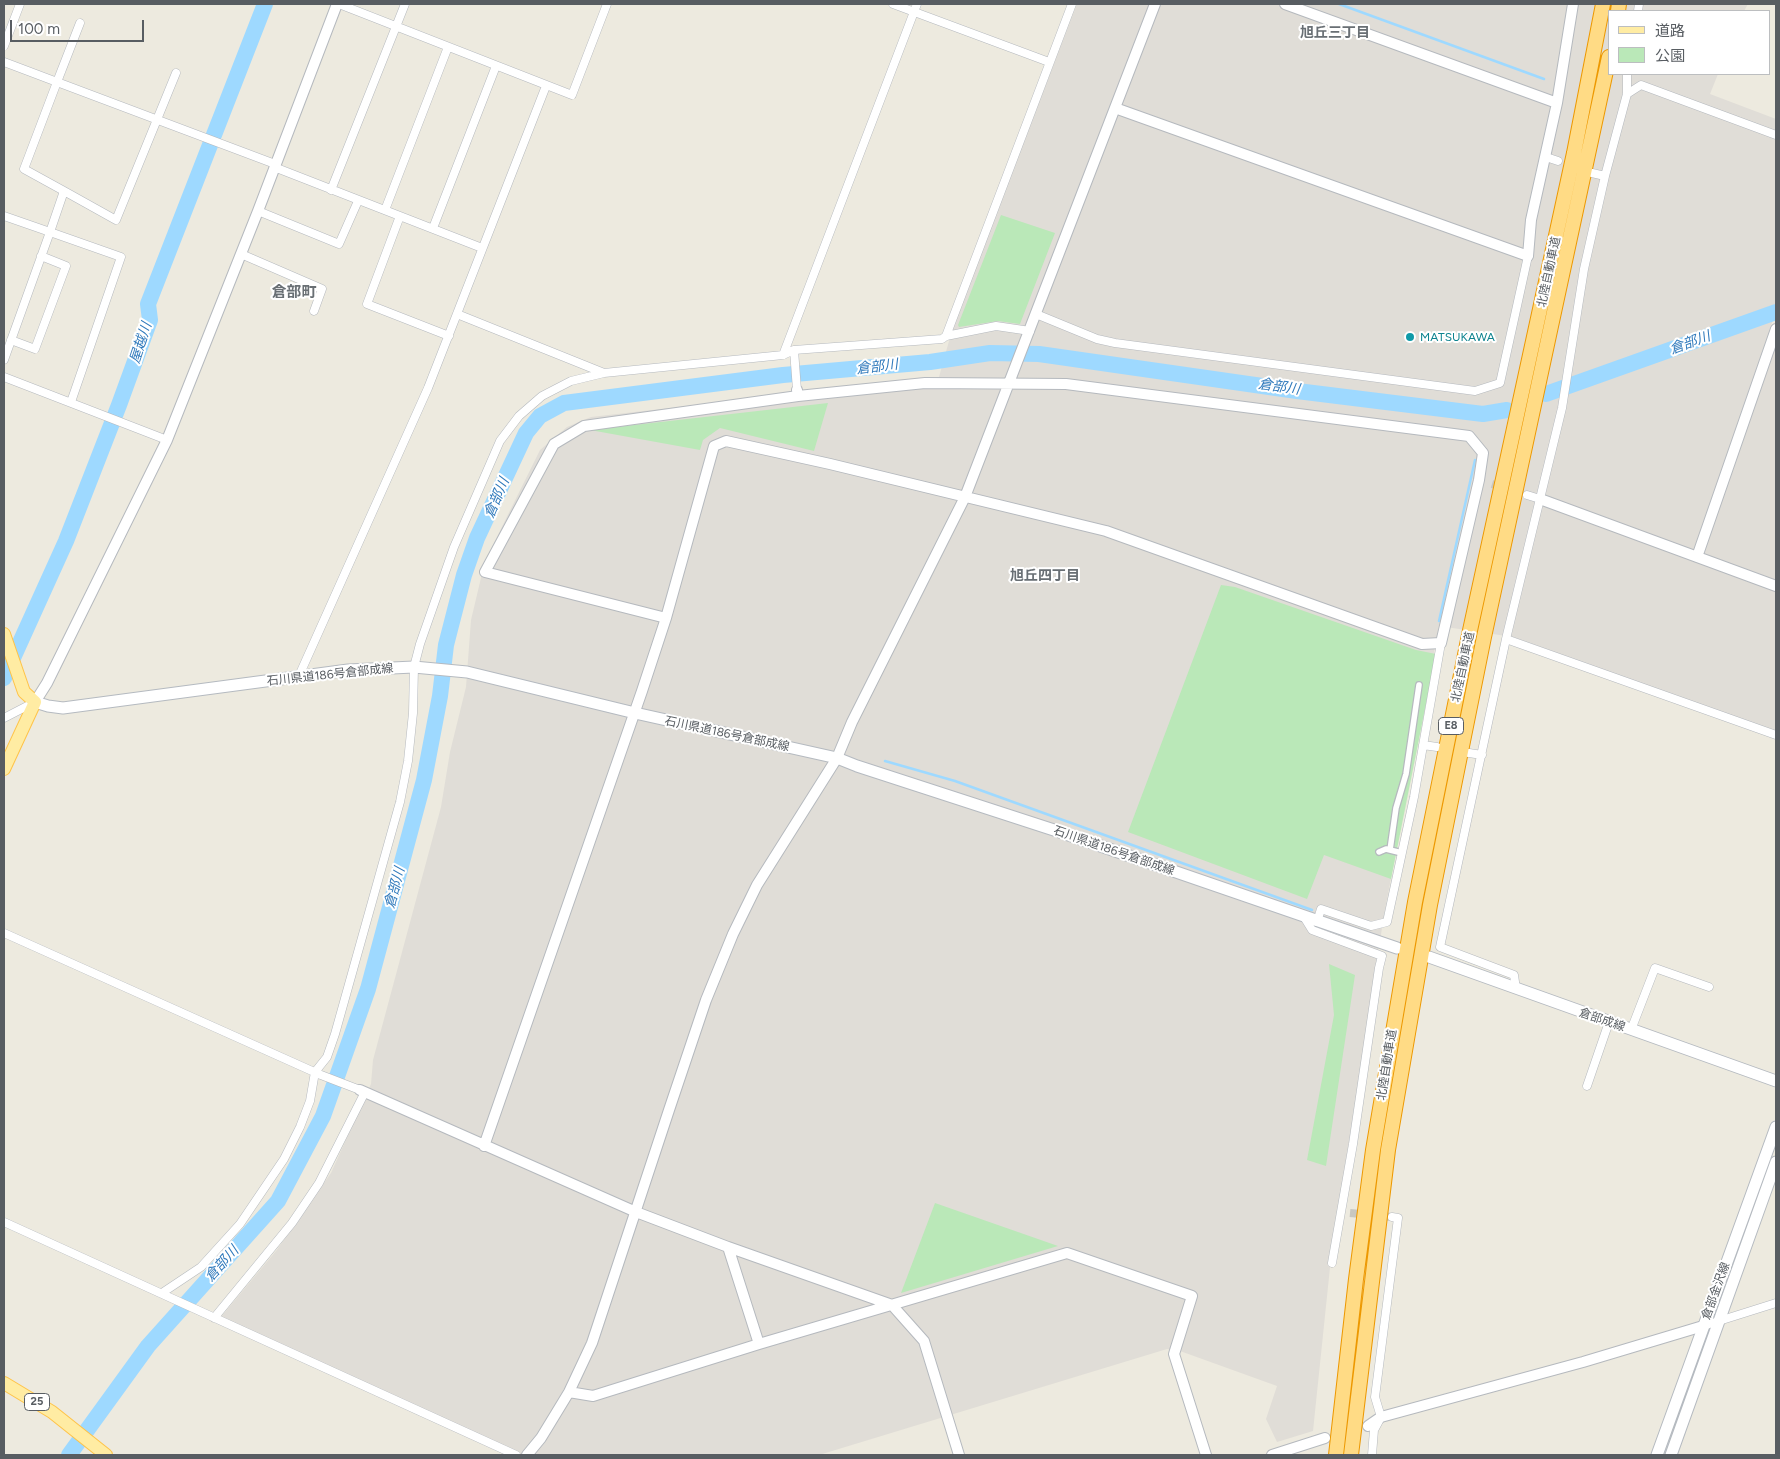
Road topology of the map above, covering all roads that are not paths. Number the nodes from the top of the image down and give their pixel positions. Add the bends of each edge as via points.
1 (20, 4) edge
2 (338, 4) edge
3 (404, 4) edge
4 (607, 4) edge
5 (893, 4) edge
6 (1072, 4) edge
7 (1155, 4) edge
8 (1285, 4) edge
9 (1573, 4) edge
10 (1603, 4) edge
11 (916, 8) edge
12 (80, 23) dead end
13 (396, 26) junction
14 (4, 46) edge
15 (448, 47) junction
16 (4, 62) edge
17 (1049, 62) junction
18 (1608, 62) edge
19 (496, 66) junction
20 (176, 73) dead end
21 (1628, 75) edge
22 (57, 82) junction
23 (546, 86) junction
24 (1627, 94) junction
25 (1557, 104) junction
26 (1115, 108) junction
27 (157, 121) junction
28 (1776, 135) edge
29 (1546, 158) junction
30 (1558, 161) dead end
31 (275, 166) junction
32 (1592, 173) dead end
33 (1604, 176) junction
34 (331, 190) junction
35 (64, 191) junction
36 (358, 201) junction
37 (384, 210) junction
38 (258, 211) junction
39 (4, 216) edge
40 (400, 216) junction
41 (433, 228) junction
42 (50, 232) junction
43 (482, 248) junction
44 (241, 254) junction
45 (41, 256) junction
46 (1528, 256) junction
47 (314, 311) dead end
48 (457, 314) junction
49 (1036, 314) junction
50 (1776, 329) edge
51 (1028, 335) junction
52 (449, 336) junction
53 (946, 336) junction
54 (11, 340) junction
55 (783, 354) junction
56 (794, 354) junction
57 (4, 360) edge
58 (604, 372) junction
59 (4, 376) edge
60 (1009, 385) junction
61 (798, 393) junction
62 (70, 402) junction
63 (166, 440) junction
64 (1527, 495) tunnel mouth
65 (965, 497) junction
66 (1540, 499) junction
67 (1697, 556) junction
68 (1776, 586) edge
69 (666, 618) junction
70 (5, 636) edge
71 (1506, 639) junction
72 (1441, 643) junction
73 (417, 667) junction
74 (298, 678) junction
75 (1419, 685) dead end
76 (35, 702) junction
77 (635, 713) junction
78 (4, 718) edge
79 (1776, 735) edge
80 (1423, 745) junction
81 (1437, 747) dead end
82 (1469, 753) dead end
83 (1482, 755) junction
84 (837, 758) junction
85 (4, 768) edge
86 (1390, 850) junction
87 (1379, 852) dead end
88 (1402, 853) junction
89 (1304, 917) junction
90 (1316, 922) junction
91 (4, 933) edge
92 (1396, 948) dead end
93 (1429, 957) dead end
94 (1709, 988) dead end
95 (1516, 989) junction
96 (1609, 1022) junction
97 (1631, 1030) junction
98 (318, 1074) junction
99 (1776, 1081) edge
100 (1587, 1086) dead end
101 (363, 1091) junction
102 (1776, 1128) edge
103 (484, 1146) junction
104 (1772, 1155) edge
105 (1776, 1162) edge
106 (1341, 1211) junction
107 (636, 1212) junction
108 (1350, 1213) tunnel mouth
109 (1392, 1217) dead end
110 (4, 1222) edge
111 (728, 1247) junction
112 (1332, 1263) dead end
113 (164, 1294) junction
114 (1776, 1302) edge
115 (892, 1305) junction
116 (214, 1318) junction
117 (1719, 1320) junction
118 (1703, 1326) junction
119 (759, 1344) junction
120 (4, 1383) edge
121 (569, 1392) junction
122 (1381, 1417) junction
123 (1368, 1426) dead end
124 (1325, 1438) dead end
125 (102, 1452) edge
126 (1293, 1452) edge
127 (516, 1455) edge
128 (527, 1455) edge
129 (959, 1455) edge
130 (1206, 1455) edge
131 (1272, 1455) edge
132 (1336, 1455) edge
133 (1351, 1455) edge
134 (1372, 1455) edge
135 (1656, 1455) edge
136 (1670, 1455) edge

1 - 14 street
2 - 13 street
2 - 31 street
3 - 13 street
4 - 23 street via 572,95
5 - 11 street
6 - 17 street
7 - 26 street
8 - 25 street
9 - 25 street
10 - 132 highway, 北陸自動車道 / E8 via 1414,911 1373,1150
11 - 17 street
11 - 55 street
12 - 22 street
13 - 15 street
13 - 34 street
15 - 19 street
15 - 37 street
16 - 22 street
17 - 53 street
18 - 133 highway, 北陸自動車道 / E8 via 1430,905 1388,1150
19 - 23 street
19 - 41 street
20 - 27 street
21 - 24 street
22 - 27 street
22 - 35 street via 24,169
23 - 43 street
24 - 28 street via 1640,85
24 - 33 street
25 - 29 street
26 - 46 street
26 - 49 street
27 - 31 street
27 - 35 street via 116,220
29 - 30 street
29 - 46 street via 1531,220
31 - 34 street
31 - 38 street
32 - 33 street
33 - 66 street via 1584,269 1562,408
34 - 36 street
35 - 42 street
36 - 37 street
36 - 38 street via 339,244
37 - 40 street
38 - 44 street
39 - 42 street
40 - 41 street
40 - 52 street via 367,304
41 - 43 street
42 - 45 street
42 - 62 street via 121,257
43 - 48 street
44 - 47 street via 322,289
44 - 63 street
45 - 54 street
45 - 54 street via 66,266 35,349
46 - 49 street via 1500,383 1475,391 1116,343
48 - 52 street
48 - 58 street
49 - 51 street
50 - 67 street
51 - 53 street via 996,326
51 - 60 street
52 - 74 street
53 - 56 street via 942,339
54 - 57 street
55 - 56 street
55 - 58 street
56 - 61 street
58 - 73 street via 571,381 542,396 519,416 500,441 454,547
59 - 62 street
60 - 61 street via 925,383
60 - 65 street
60 - 72 street via 1066,384 1470,436 1483,453
61 - 69 street via 584,426 554,444 485,572
62 - 63 street
63 - 76 street
64 - 66 street
65 - 69 street via 726,441 720,443 714,446
65 - 72 street via 1106,531 1422,644
65 - 84 street
66 - 67 street
66 - 71 street
67 - 68 street
69 - 77 street
70 - 76 main road via 24,692
71 - 79 street
71 - 83 street
72 - 80 street
73 - 74 main road, 石川県道186号倉部成線 via 348,670
73 - 77 main road, 石川県道186号倉部成線 via 467,672
73 - 98 street via 408,761 400,802 335,1034
74 - 76 main road, 石川県道186号倉部成線 via 63,708
75 - 86 street via 1406,774 1396,808
76 - 78 street
76 - 85 main road
77 - 84 main road, 石川県道186号倉部成線
77 - 103 street
80 - 81 street
80 - 88 street
82 - 83 street
83 - 95 street via 1440,947 1514,975
84 - 89 main road, 石川県道186号倉部成線
84 - 107 street via 757,885 733,934 706,1000
86 - 87 street
86 - 88 street
88 - 90 street via 1388,922 1371,926 1322,909
89 - 90 main road, 石川県道186号倉部成線
89 - 106 street via 1312,930 1382,956
90 - 92 main road, 石川県道186号倉部成線
91 - 98 street
93 - 95 main road, 倉部成線
94 - 97 street via 1656,968
95 - 96 main road, 倉部成線
96 - 97 main road, 倉部成線
96 - 100 street
97 - 99 main road, 倉部成線
98 - 101 street
98 - 113 street via 300,1127 258,1199 201,1267
101 - 103 street
101 - 116 street via 319,1182 292,1223
102 - 104 main road, 倉部金沢線
103 - 107 street
104 - 118 main road, 倉部金沢線
105 - 117 main road, 倉部金沢線
106 - 108 street
106 - 112 street
107 - 111 street
107 - 121 street via 592,1344
109 - 122 street via 1398,1218 1375,1397
110 - 113 street
111 - 115 street
111 - 119 street
113 - 116 street
114 - 117 street
115 - 119 street
115 - 129 street via 924,1341
115 - 130 street via 1067,1253 1192,1296 1174,1354
116 - 127 street
117 - 118 street
117 - 136 main road, 倉部金沢線
118 - 122 street
118 - 135 main road, 倉部金沢線
119 - 121 street via 593,1396
120 - 125 main road, 25 via 68,1425
121 - 128 street
122 - 123 street
122 - 134 street via 1374,1430
124 - 126 street
126 - 131 street

